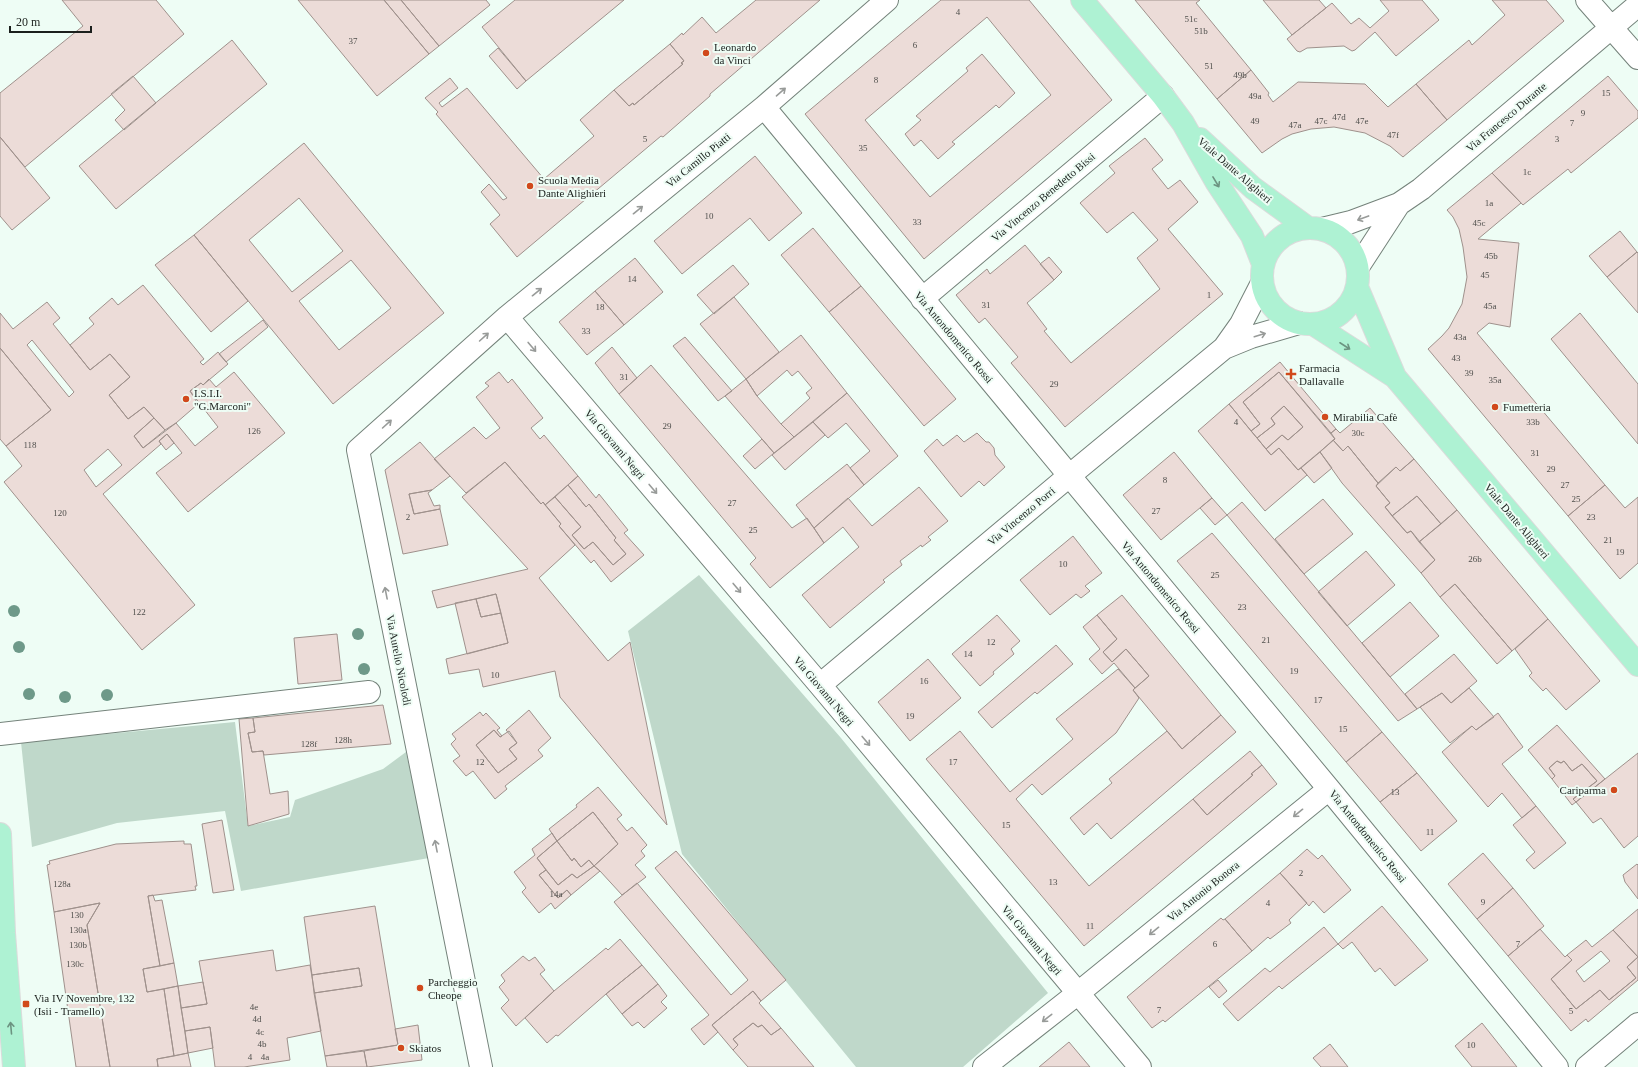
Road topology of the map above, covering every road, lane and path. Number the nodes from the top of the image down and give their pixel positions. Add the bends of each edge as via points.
1 (887, 0) edge
2 (1587, 0) edge
3 (1088, 2) edge
4 (1638, 5) edge
5 (1612, 27) junction
6 (1638, 58) edge
7 (1163, 96) junction
8 (764, 107) junction
9 (1183, 123) junction
10 (1399, 204) junction
11 (1315, 228) junction
12 (1263, 273) junction
13 (1358, 277) junction
14 (922, 299) junction
15 (507, 317) junction
16 (1306, 324) junction
17 (1224, 348) junction
18 (1395, 377) junction
19 (1069, 476) junction
20 (1638, 665) edge
21 (820, 685) junction
22 (369, 692) dead end
23 (0, 734) edge
24 (1329, 789) junction
25 (0, 834) edge
26 (1077, 994) junction
27 (1638, 1024) edge
28 (14, 1067) edge
29 (481, 1067) edge
30 (984, 1067) edge
31 (1140, 1067) edge
32 (1557, 1067) edge
33 (1587, 1067) edge

8 -> 1 street, Via Camillo Piatti
2 - 5 street
3 - 7 main road, Viale Dante Alighieri
4 - 5 street, Via Francesco Durante
5 - 6 street
5 - 10 street, Via Francesco Durante via 1421,190
7 - 9 main road, Viale Dante Alighieri
7 - 14 street, Via Vincenzo Benedetto Bissi
8 - 14 street, Via Antondomenico Rossi
15 -> 8 street, Via Camillo Piatti
9 - 11 main road, Viale Dante Alighieri via 1252,188
9 -> 12 main road, Viale Dante Alighieri via 1217,183 1252,236
10 -> 11 street, Via Francesco Durante via 1351,222
10 - 13 street, Via Francesco Durante
11 - 12 main road via 1296,230 1275,242 1268,252
11 - 13 main road via 1334,234 1345,243 1353,254
12 - 16 main road via 1266,297 1275,309 1286,317
12 - 17 street, Via Vincenzo Porri via 1241,324
13 - 16 main road via 1353,299 1346,309 1330,319
13 - 18 main road, Viale Dante Alighieri
14 - 19 street, Via Antondomenico Rossi
15 -> 21 street, Via Giovanni Negri
29 -> 15 street, Via Aurelio Nicolodi via 358,450
17 -> 16 street, Via Vincenzo Porri via 1251,338
16 -> 18 main road, Viale Dante Alighieri
17 - 19 street, Via Vincenzo Porri
18 - 20 main road, Viale Dante Alighieri
19 - 21 street, Via Vincenzo Porri
19 - 24 street, Via Antondomenico Rossi
21 -> 26 street, Via Giovanni Negri
22 - 23 street
24 -> 26 street, Via Antonio Bonora
24 - 32 street, Via Antondomenico Rossi
28 -> 25 main road
26 -> 30 street, Via Antonio Bonora
26 - 31 street, Via Giovanni Negri
27 - 33 street

